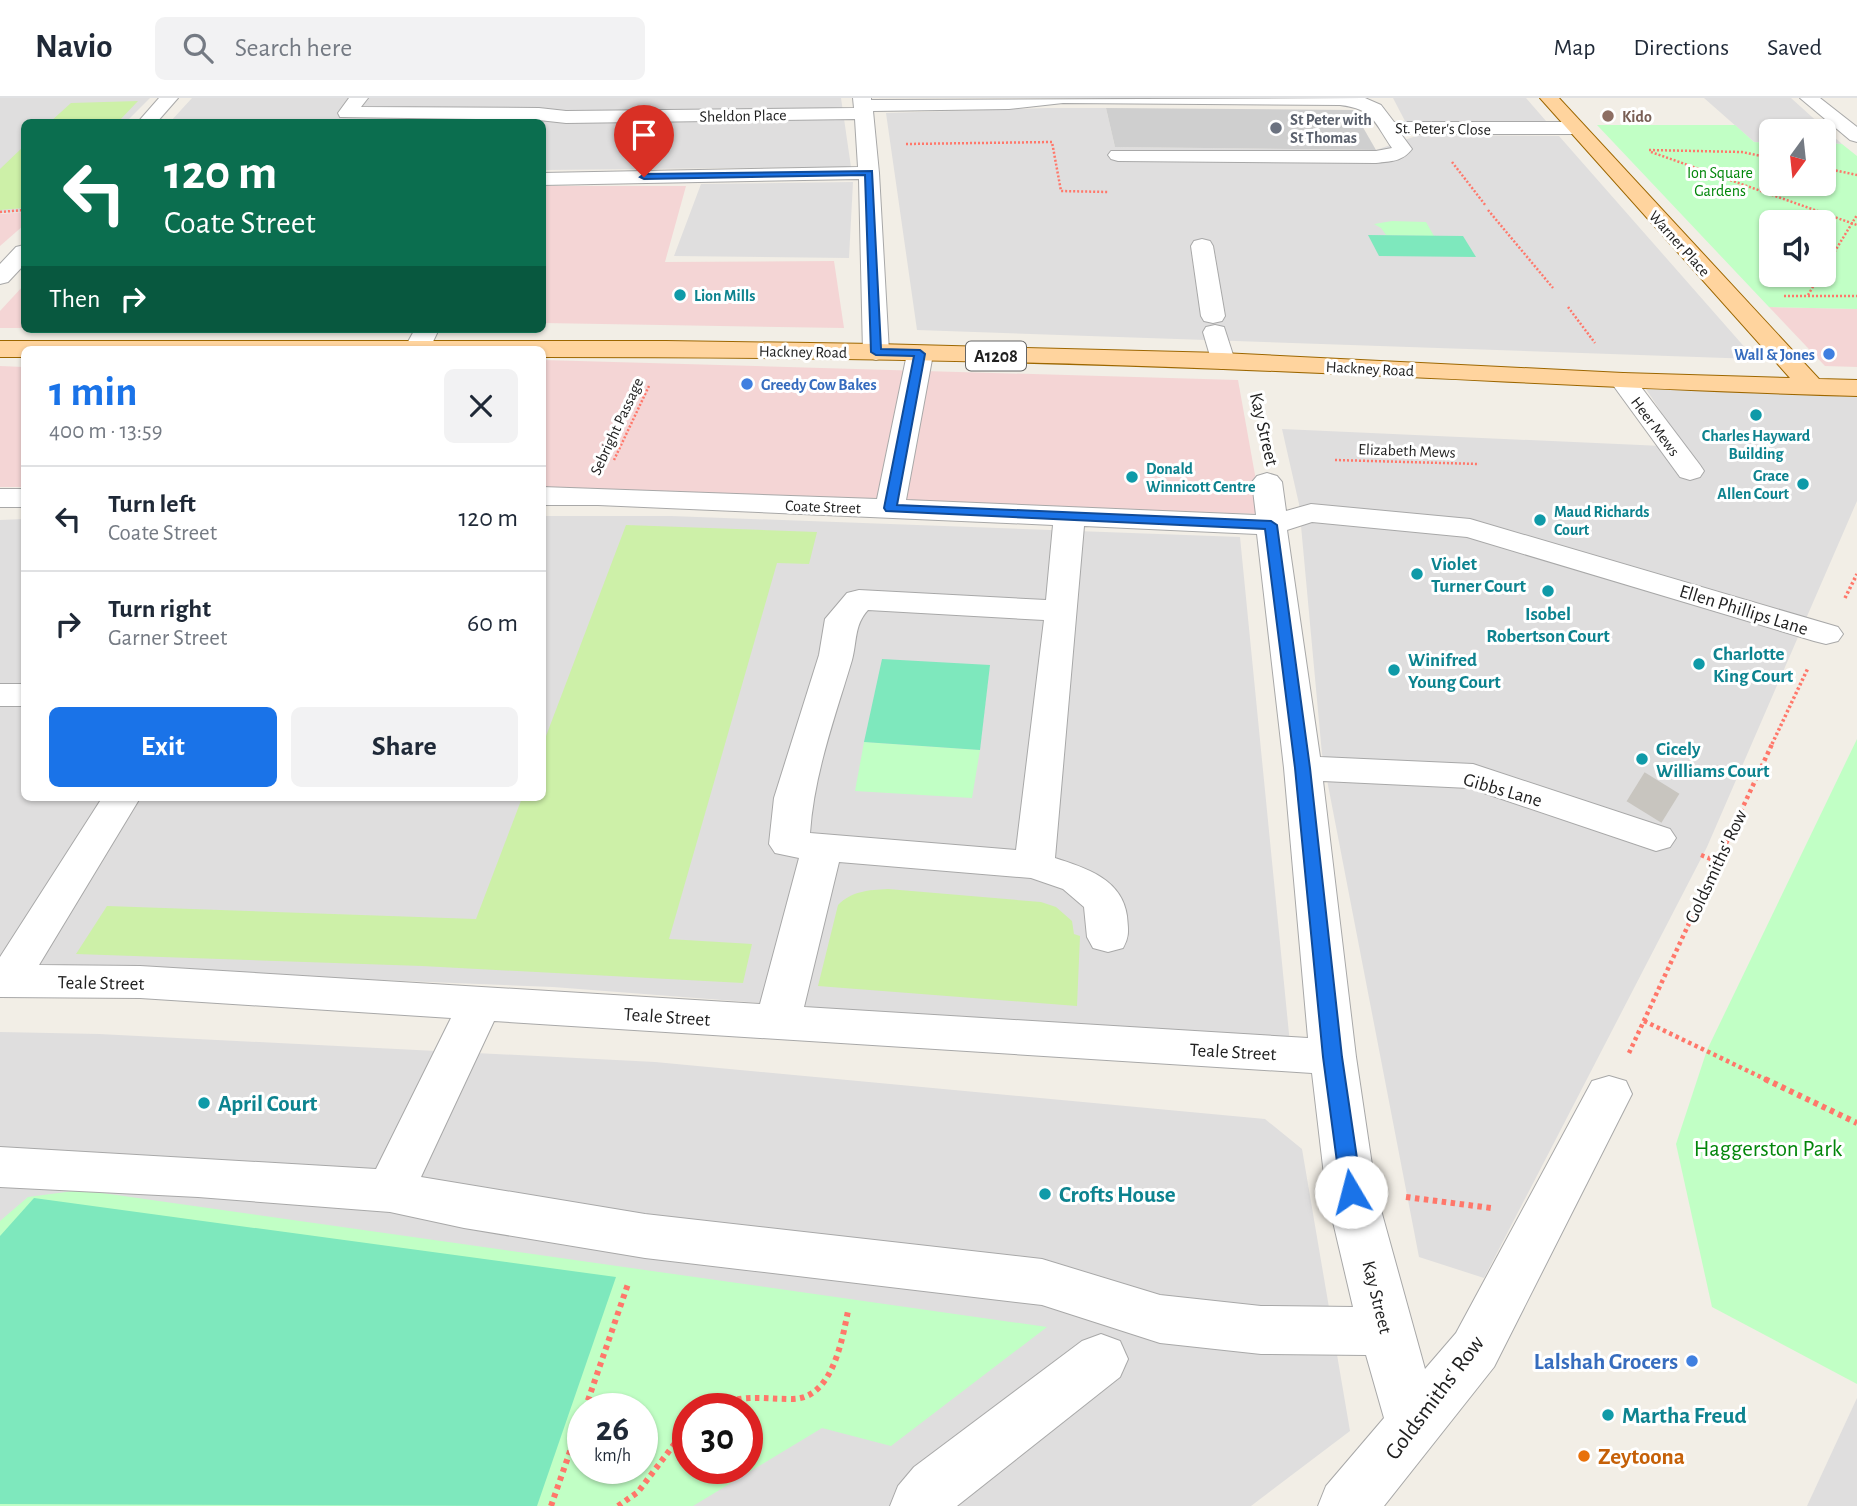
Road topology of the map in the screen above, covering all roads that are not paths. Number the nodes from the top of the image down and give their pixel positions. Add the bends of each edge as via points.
1 (169, 98) edge
2 (359, 98) edge
3 (1150, 98) edge
4 (1549, 98) edge
5 (1809, 98) edge
6 (1295, 99) edge
7 (863, 106) edge
8 (538, 111) edge
9 (150, 119) edge
10 (1388, 128) junction
11 (1573, 128) junction
12 (1857, 136) edge
13 (1118, 155) dead end
14 (869, 173) junction
15 (546, 179) edge
16 (1202, 246) dead end
17 (21, 255) edge
18 (0, 276) edge
19 (0, 349) edge
20 (21, 349) edge
21 (546, 350) edge
22 (876, 352) junction
23 (920, 354) junction
24 (1222, 361) junction
25 (1623, 381) junction
26 (1812, 387) junction
27 (1857, 388) edge
28 (1690, 471) dead end
29 (1267, 482) road end
30 (546, 496) edge
31 (0, 498) edge
32 (21, 498) edge
33 (890, 508) junction
34 (1069, 516) junction
35 (1271, 525) junction
36 (1060, 611) junction
37 (1826, 634) road end
38 (0, 695) edge
39 (21, 695) edge
40 (1303, 768) junction
41 (119, 801) edge
42 (1644, 826) dead end
43 (822, 848) junction
44 (1034, 865) junction
45 (1108, 937) dead end
46 (4, 981) edge
47 (481, 1002) junction
48 (777, 1024) junction
49 (1333, 1057) junction
50 (1609, 1094) dead end
51 (0, 1167) edge
52 (390, 1191) junction
53 (1386, 1331) junction
54 (1101, 1359) dead end
55 (1414, 1425) junction
56 (919, 1506) edge
57 (1347, 1506) edge

1 - 9 street
2 - 8 street, Sheldon Place via 347,113
3 - 6 street, St. Peter's Close
3 - 7 street, St. Peter's Close
4 - 11 main road, Warner Place
5 - 12 street
6 - 10 street, St. Peter's Close via 1361,102 1376,107
7 - 8 street, Sheldon Place via 579,117
7 - 14 street
10 - 11 street, St. Peter's Close
10 - 13 street via 1402,149 1396,155 1376,158
11 - 26 main road, Warner Place
14 - 15 street
14 - 22 street
16 - 24 street
17 - 18 street
19 - 20 main road, Hackney Road / A1208
21 - 22 main road, Hackney Road / A1208
22 - 23 main road, Hackney Road / A1208
23 - 24 main road, Hackney Road / A1208
23 - 33 street
24 - 25 main road, Hackney Road / A1208
25 - 26 main road, Hackney Road / A1208
25 - 28 street, Heer Mews
26 - 27 main road, Hackney Road / A1208
29 - 35 street, Kay Street
30 - 33 street, Coate Street
31 - 32 street
33 - 34 street, Coate Street
34 - 35 street, Coate Street
34 - 36 street
35 - 37 street, Ellen Phillips Lane via 1311,513 1470,528
35 - 40 street, Kay Street
36 - 43 street via 859,600 842,619 836,655 793,798 789,844
36 - 44 street
38 - 39 street
40 - 42 street, Gibbs Lane via 1473,776
40 - 49 street, Kay Street
41 - 46 street
43 - 44 street
43 - 48 street
44 - 45 street via 1077,879 1104,902
46 - 47 street, Teale Street via 140,982
47 - 48 street, Teale Street
47 - 52 street
48 - 49 street, Teale Street
49 - 53 street, Kay Street via 1351,1192
50 - 55 street, Goldsmiths' Row via 1475,1350
51 - 52 street
52 - 53 street via 645,1237 1042,1282 1160,1319 1261,1330
53 - 55 street, Kay Street
54 - 56 street via 934,1487
55 - 57 street, Goldsmiths' Row

